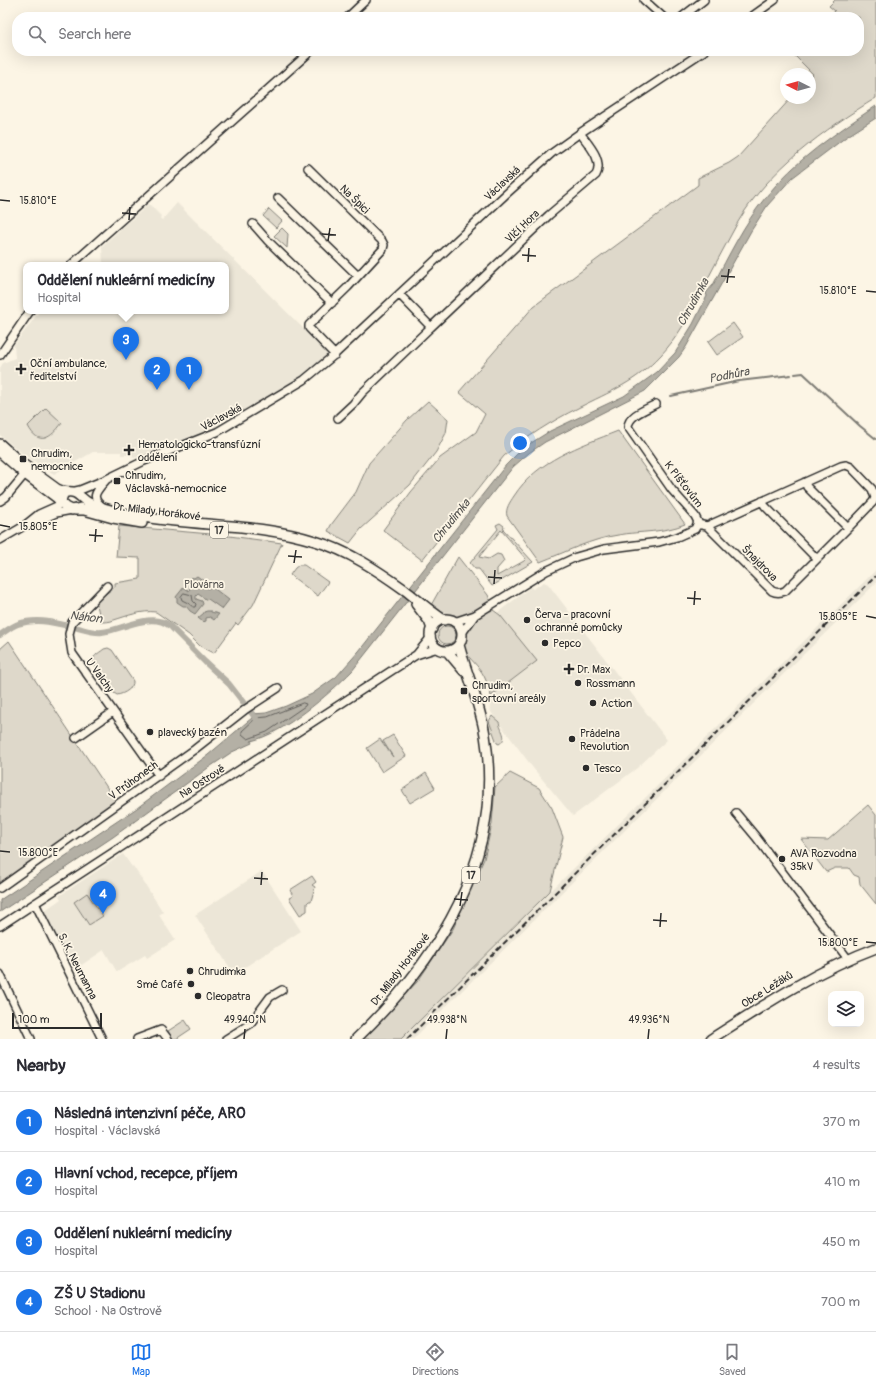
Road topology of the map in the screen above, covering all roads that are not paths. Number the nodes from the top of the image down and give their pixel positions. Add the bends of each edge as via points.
1 (366, 0) edge
2 (644, 0) edge
3 (704, 0) edge
4 (773, 2) edge
5 (353, 12) edge
6 (657, 12) edge
7 (688, 12) edge
8 (759, 12) edge
9 (305, 56) edge
10 (690, 56) edge
11 (580, 133) junction
12 (308, 168) dead end
13 (278, 198) dead end
14 (253, 224) dead end
15 (74, 262) edge
16 (358, 276) junction
17 (399, 294) junction
18 (332, 303) junction
19 (28, 314) edge
20 (431, 327) junction
21 (0, 355) edge
22 (335, 355) junction
23 (656, 404) dead end
24 (338, 418) dead end
25 (0, 444) edge
26 (0, 452) edge
27 (25, 474) junction
28 (107, 479) junction
29 (804, 482) junction
30 (69, 492) junction
31 (83, 500) junction
32 (0, 501) edge
33 (762, 501) junction
34 (61, 502) junction
35 (107, 509) junction
36 (73, 510) junction
37 (698, 524) junction
38 (707, 526) junction
39 (22, 528) junction
40 (848, 528) junction
41 (0, 540) edge
42 (332, 547) junction
43 (817, 559) junction
44 (107, 586) dead end
45 (420, 606) junction
46 (475, 615) junction
47 (444, 620) junction
48 (454, 622) junction
49 (432, 633) junction
50 (462, 633) junction
51 (459, 645) junction
52 (442, 650) junction
53 (416, 655) junction
54 (468, 678) junction
55 (278, 688) dead end
56 (113, 712) junction
57 (76, 738) dead end
58 (159, 776) junction
59 (736, 813) dead end
60 (0, 888) edge
61 (34, 903) junction
62 (0, 926) edge
63 (876, 948) edge
64 (848, 960) junction
65 (0, 974) edge
66 (282, 990) dead end
67 (31, 1039) edge
68 (102, 1039) edge
69 (137, 1039) edge
70 (168, 1039) edge
71 (226, 1039) edge
72 (356, 1039) edge
73 (711, 1039) edge

1 - 5 street
2 - 6 street
3 - 7 street
4 - 8 street
9 - 15 street
10 - 11 street, Václavská
11 - 17 street, Václavská via 534,168
11 - 20 street, Vlčí Hora via 598,160 596,175 549,215
12 - 16 street, Na Špici via 382,241 384,246
13 - 16 street
14 - 18 street
16 - 18 street
17 - 20 street
17 - 22 street, Václavská
18 - 22 street via 308,326
19 - 21 street
20 - 24 street, Vlčí Hora
22 - 28 street, Václavská via 304,380 230,426
23 - 37 street, K Píšťovům via 630,419 628,427 672,490 695,516
25 - 30 main road via 57,489
26 - 27 main road
27 - 32 street
27 - 34 main road
28 - 30 street, Václavská
28 - 31 street, Václavská via 90,490
28 - 35 street via 95,496 97,502
29 - 33 street, Šnajdrova
29 - 40 street
29 - 40 street, Šnajdrova via 841,466 851,467 872,489 875,498
30 - 31 main road via 78,494
30 - 34 main road via 63,495
31 - 35 main road, Dr. Milady Horákové / 17
31 - 36 main road via 81,507
33 - 38 street, Šnajdrova
33 - 43 street
34 - 36 main road
34 - 39 street
35 - 42 main road, Dr. Milady Horákové / 17 via 153,519 277,532
36 - 39 street via 56,513
36 - 42 main road, Dr. Milady Horákové / 17 via 84,510 129,521 248,533
37 - 38 street
37 - 46 street, K Píšťovům via 693,531 667,540 581,555 536,577
38 - 43 street, Šnajdrova via 774,592 784,591
39 - 41 street
40 - 43 street, Šnajdrova
42 - 45 main road, Dr. Milady Horákové / 17 via 365,562
44 - 56 street, U Valchy via 72,622 69,634 73,655
45 - 47 main road, 17
45 - 49 main road, 17 via 429,621
46 - 48 street
46 - 50 street
47 - 48 main road, 17
47 - 49 main road via 435,624
48 - 50 main road via 461,628
49 - 52 main road, 17 via 434,645
49 - 53 street, Na Ostrově
50 - 51 main road, 17
51 - 52 main road via 451,650
51 - 54 main road, Dr. Milady Horákové / 17
52 - 53 street, Na Ostrově
52 - 54 main road, Dr. Milady Horákové / 17 via 457,662
53 - 61 street, Na Ostrově
54 - 72 main road, Dr. Milady Horákové / 17 via 482,718 488,764 487,811 477,857 457,908 435,947 401,991
55 - 58 street, V Průhonech
56 - 57 street
56 - 58 street, U Valchy
58 - 60 street, V Průhonech
59 - 64 street
61 - 62 street, Na Ostrově
61 - 68 street, S. K. Neumanna
63 - 64 main road, Obce Ležáků
64 - 73 main road, Obce Ležáků via 781,994
65 - 67 street
66 - 71 street via 272,996 250,1024
69 - 70 street via 161,1030

